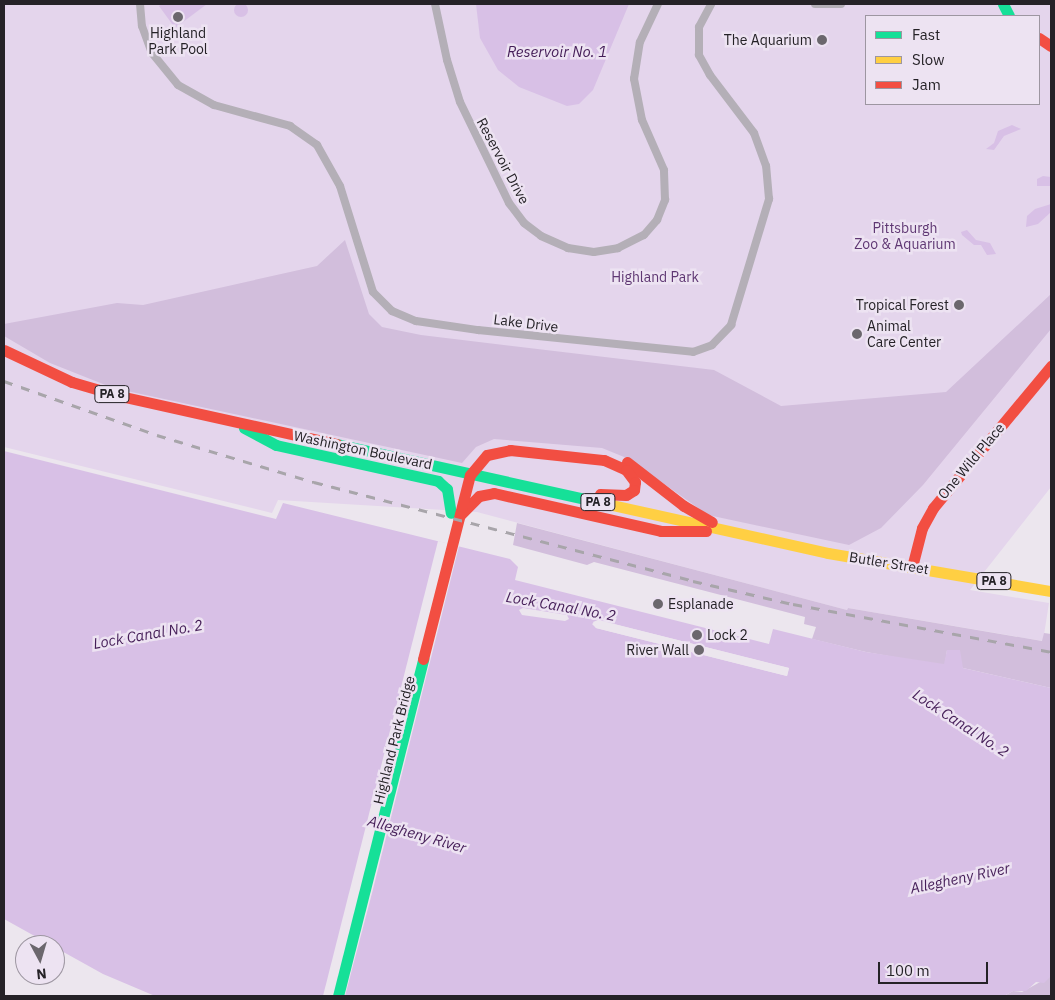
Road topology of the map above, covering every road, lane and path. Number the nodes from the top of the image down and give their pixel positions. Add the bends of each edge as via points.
1 (140, 4) edge
2 (435, 4) edge
3 (658, 4) edge
4 (711, 4) edge
5 (815, 4) edge
6 (842, 4) edge
7 (1040, 39) edge
8 (1051, 46) edge
9 (4, 350) edge
10 (1051, 366) edge
11 (226, 420) junction
12 (471, 466) junction
13 (455, 515) junction
14 (729, 531) junction
15 (912, 567) junction
16 (1046, 590) edge
17 (329, 996) edge
18 (338, 996) edge

1 - 4 street, Lake Drive via 142,26 152,53 178,85 214,105 290,126 317,145 340,186 374,292 392,311 416,321 693,352 712,345 731,325 769,199 768,174 754,133 710,75 699,55 699,27
2 - 3 street, Reservoir Drive via 460,102 509,203 530,228 554,244 594,252 618,248 644,235 657,220 665,200 664,170 642,120 634,78 640,42
5 - 6 street
7 - 8 main road
9 - 11 main road, Washington Boulevard / PA 8 via 39,368 96,390
10 - 15 main road, One Wild Place via 932,508 922,528
11 - 12 main road, Washington Boulevard / PA 8
11 - 13 main road via 276,445 431,479 447,489
12 - 12 main road via 487,455 506,450 596,458 626,470 635,487 630,494 615,496
12 - 13 main road
12 - 14 main road, Washington Boulevard / PA 8
12 - 14 main road via 481,450 505,443 606,453 631,464 684,506
13 - 14 main road via 479,496 494,494 661,531
13 - 17 main road, Highland Park Bridge
13 - 18 main road, Highland Park Bridge
14 - 15 main road, Butler Street / PA 8
15 - 16 main road, Butler Street / PA 8

